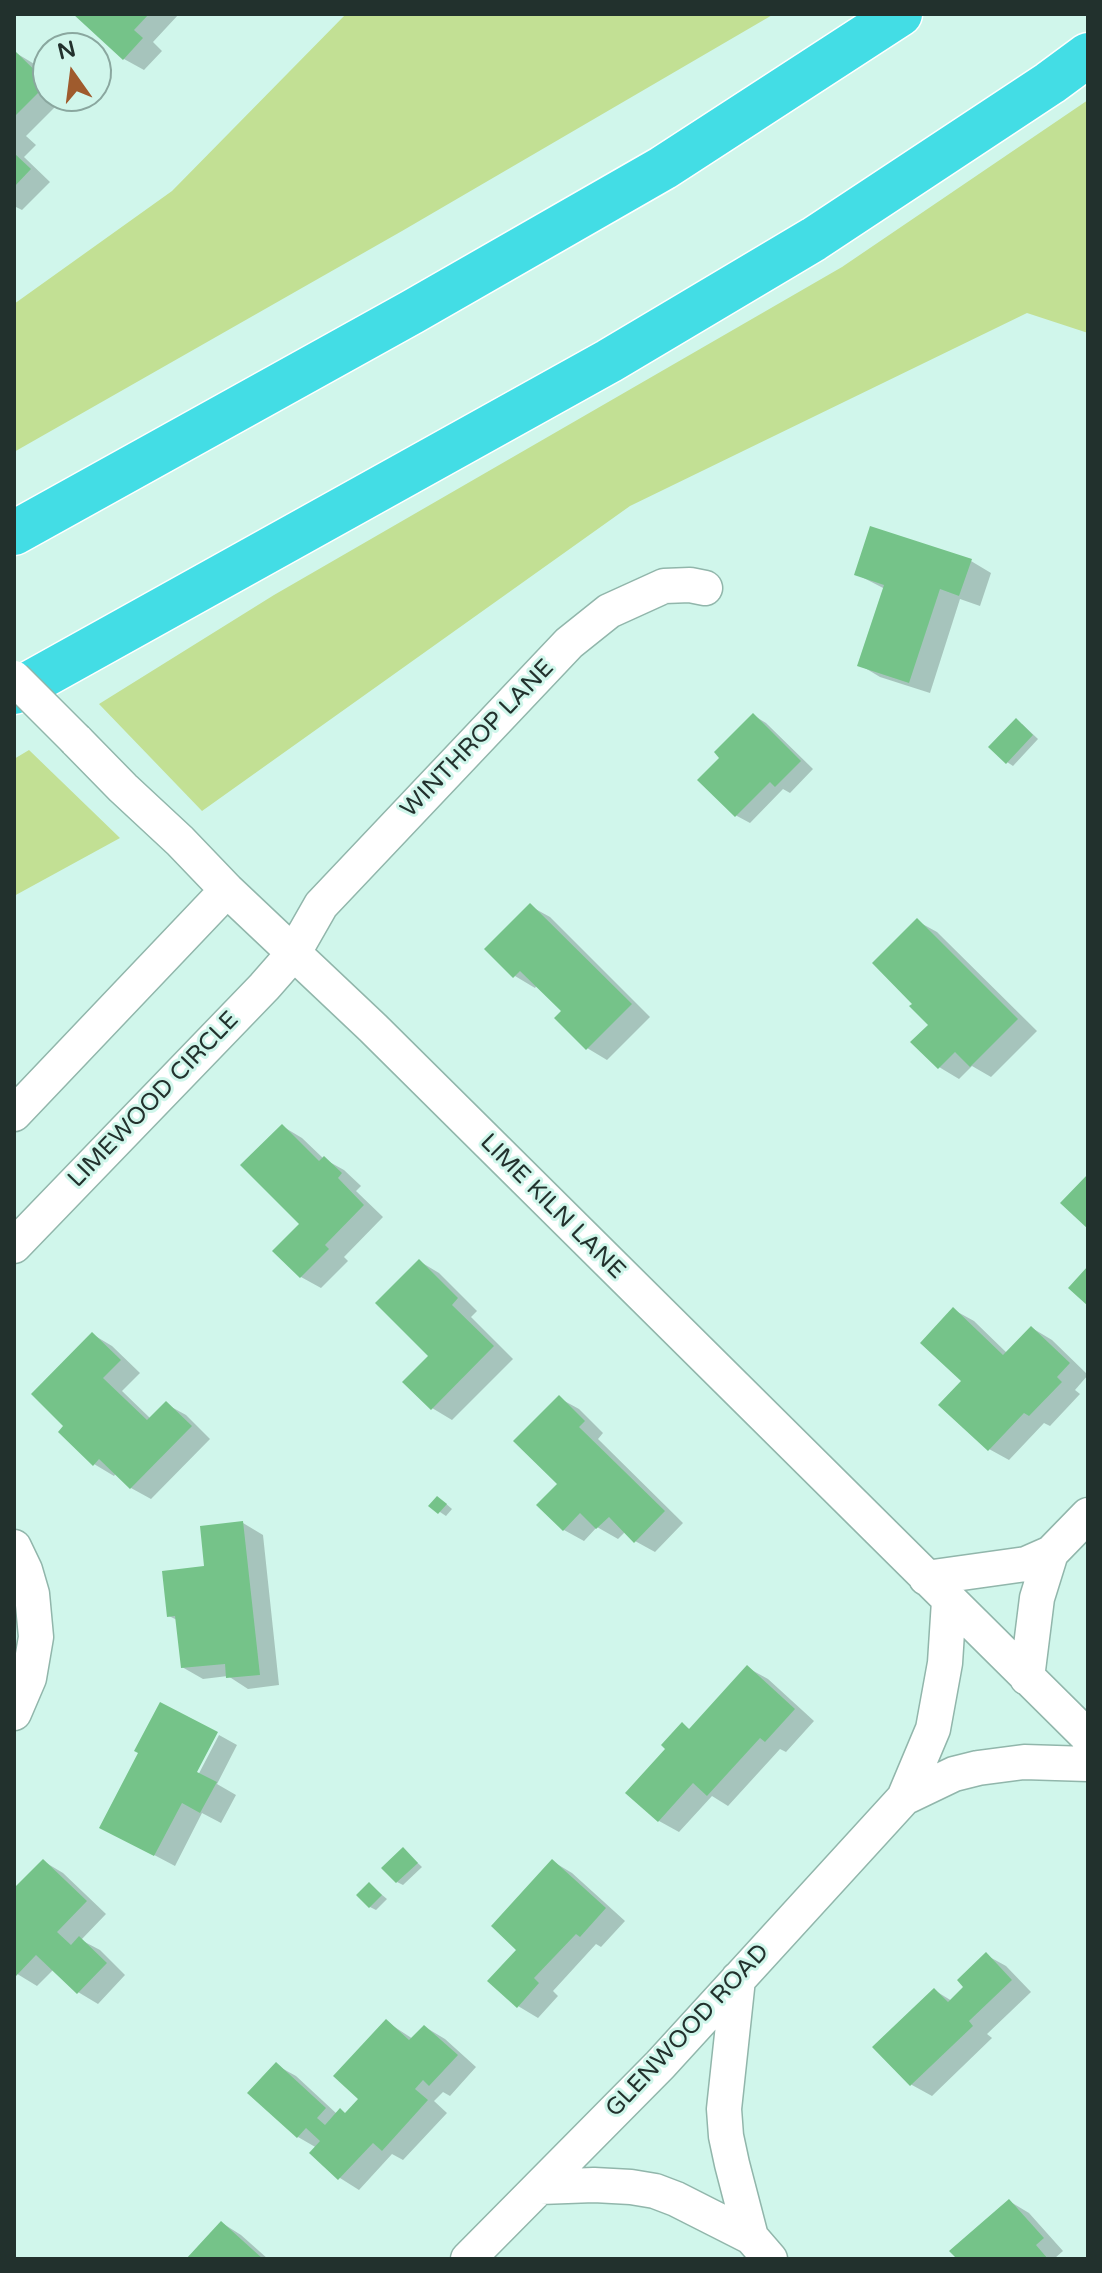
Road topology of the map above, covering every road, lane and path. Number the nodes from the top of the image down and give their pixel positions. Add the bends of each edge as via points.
1 (900, 14) edge
2 (1088, 55) edge
3 (14, 533) edge
4 (705, 588) dead end
5 (14, 678) edge
6 (14, 692) edge
7 (227, 890) junction
8 (293, 954) junction
9 (14, 1114) edge
10 (14, 1246) edge
11 (1088, 1515) edge
12 (14, 1547) edge
13 (1051, 1553) junction
14 (937, 1590) junction
15 (1027, 1678) junction
16 (14, 1713) edge
17 (1088, 1737) edge
18 (1088, 1764) edge
19 (904, 1798) junction
20 (738, 1979) junction
21 (540, 2187) junction
22 (760, 2248) edge
23 (468, 2259) edge

1 - 3 highway via 663,168
2 - 6 highway via 814,239 623,353
4 - 8 street, WINTHROP LANE via 664,586 609,611 569,643 321,905
5 - 7 street, LIME KILN LANE, bridge
7 - 8 street, LIME KILN LANE
7 - 9 street
8 - 10 street, LIMEWOOD CIRCLE
8 - 14 street, LIME KILN LANE
11 - 13 street
12 - 16 street via 32,1594 36,1637 29,1678
13 - 14 street
13 - 15 street via 1037,1598
14 - 15 street, LIME KILN LANE
14 - 19 street, GLENWOOD ROAD via 945,1663 933,1729
15 - 17 street, LIME KILN LANE
18 - 19 street, GLENWOOD ROAD via 1024,1762 978,1768
19 - 20 street, GLENWOOD ROAD
20 - 21 street, GLENWOOD ROAD
20 - 22 street via 724,2109 726,2136
21 - 22 street via 655,2191
21 - 23 street, GLENWOOD ROAD

